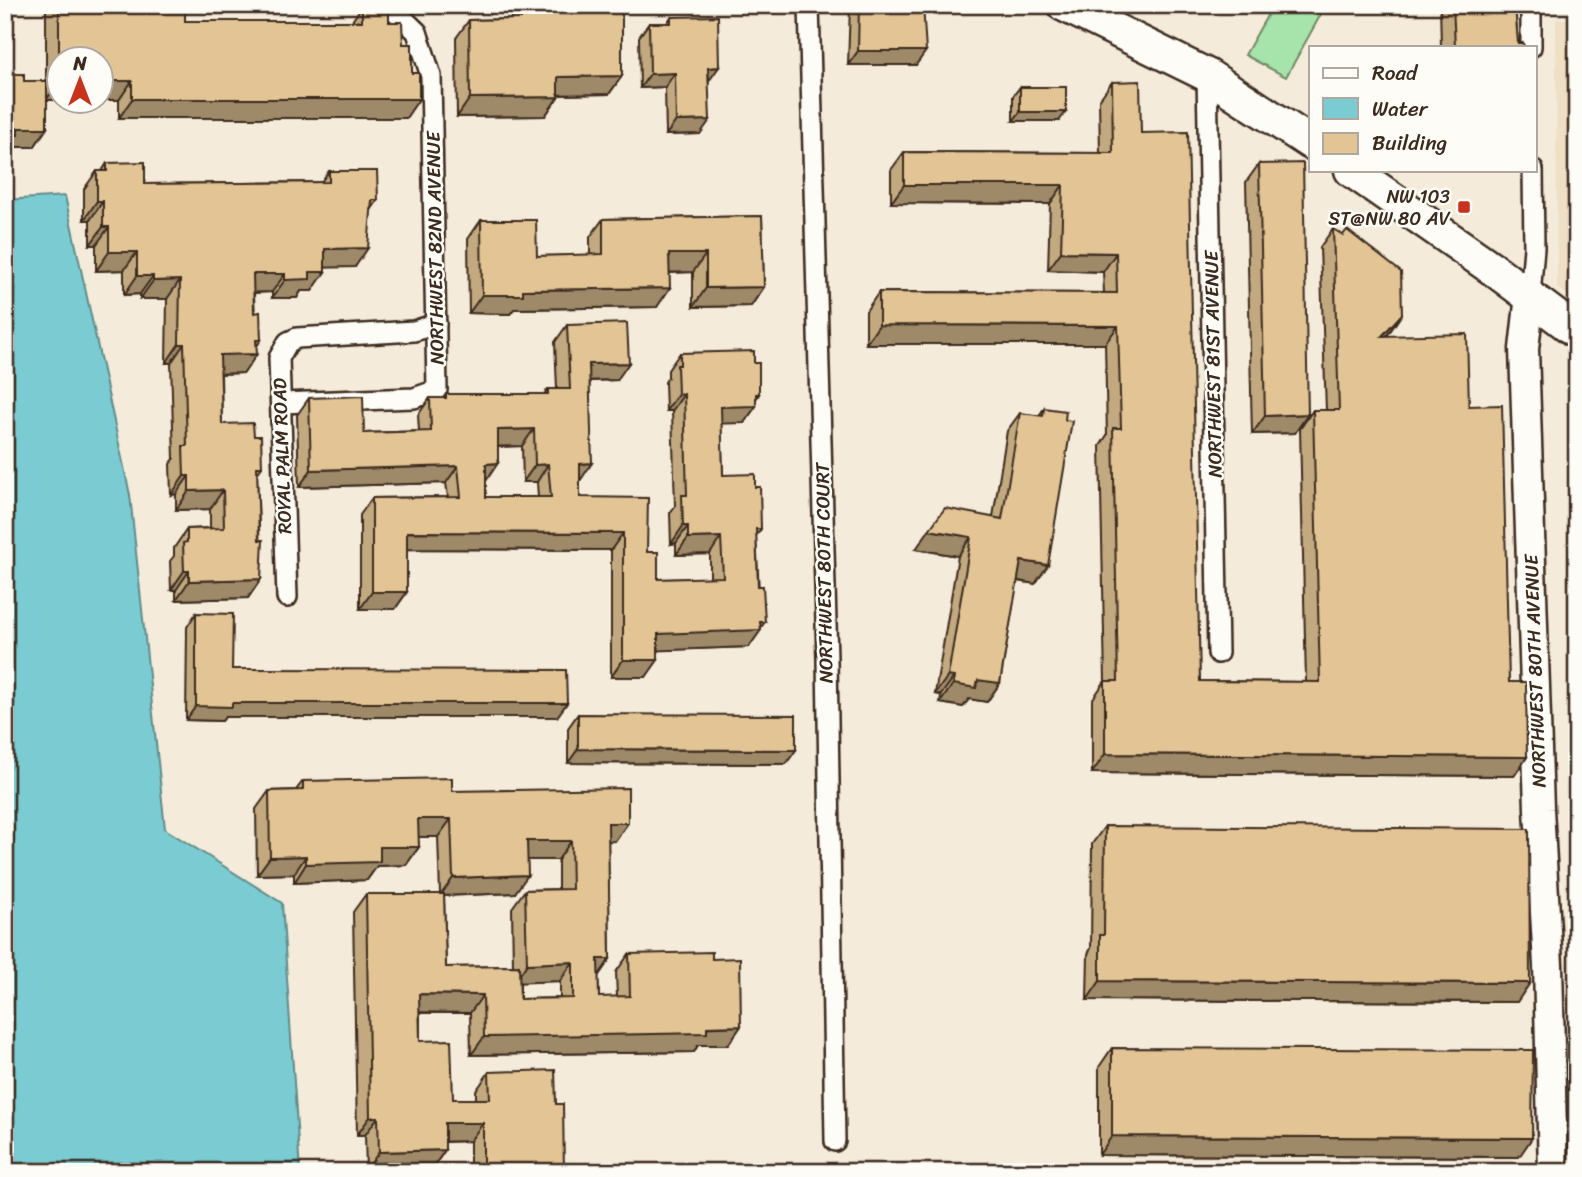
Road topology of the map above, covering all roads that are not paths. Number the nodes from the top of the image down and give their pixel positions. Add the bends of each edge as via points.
1 (389, 5) edge
2 (809, 5) edge
3 (1064, 5) edge
4 (1531, 5) edge
5 (1531, 46) edge
6 (1207, 75) junction
7 (1309, 142) edge
8 (1354, 172) edge
9 (1533, 172) edge
10 (1530, 295) junction
11 (436, 324) junction
12 (1577, 332) edge
13 (281, 403) junction
14 (287, 597) dead end
15 (1218, 653) dead end
16 (835, 1141) dead end
17 (1553, 1172) edge

1 - 11 street, NORTHWEST 82ND AVENUE via 417,32 431,76
2 - 16 street, NORTHWEST 80TH COURT
3 - 6 main road
4 - 5 street
6 - 7 main road
6 - 15 street, NORTHWEST 81ST AVENUE
8 - 10 main road
9 - 10 street, NORTHWEST 80TH AVENUE
10 - 12 main road
10 - 17 street, NORTHWEST 80TH AVENUE via 1524,349
11 - 13 street, ROYAL PALM ROAD via 414,331 288,342 279,358
11 - 13 street, NORTHWEST 82ND AVENUE via 437,390 414,398
13 - 14 street, ROYAL PALM ROAD

